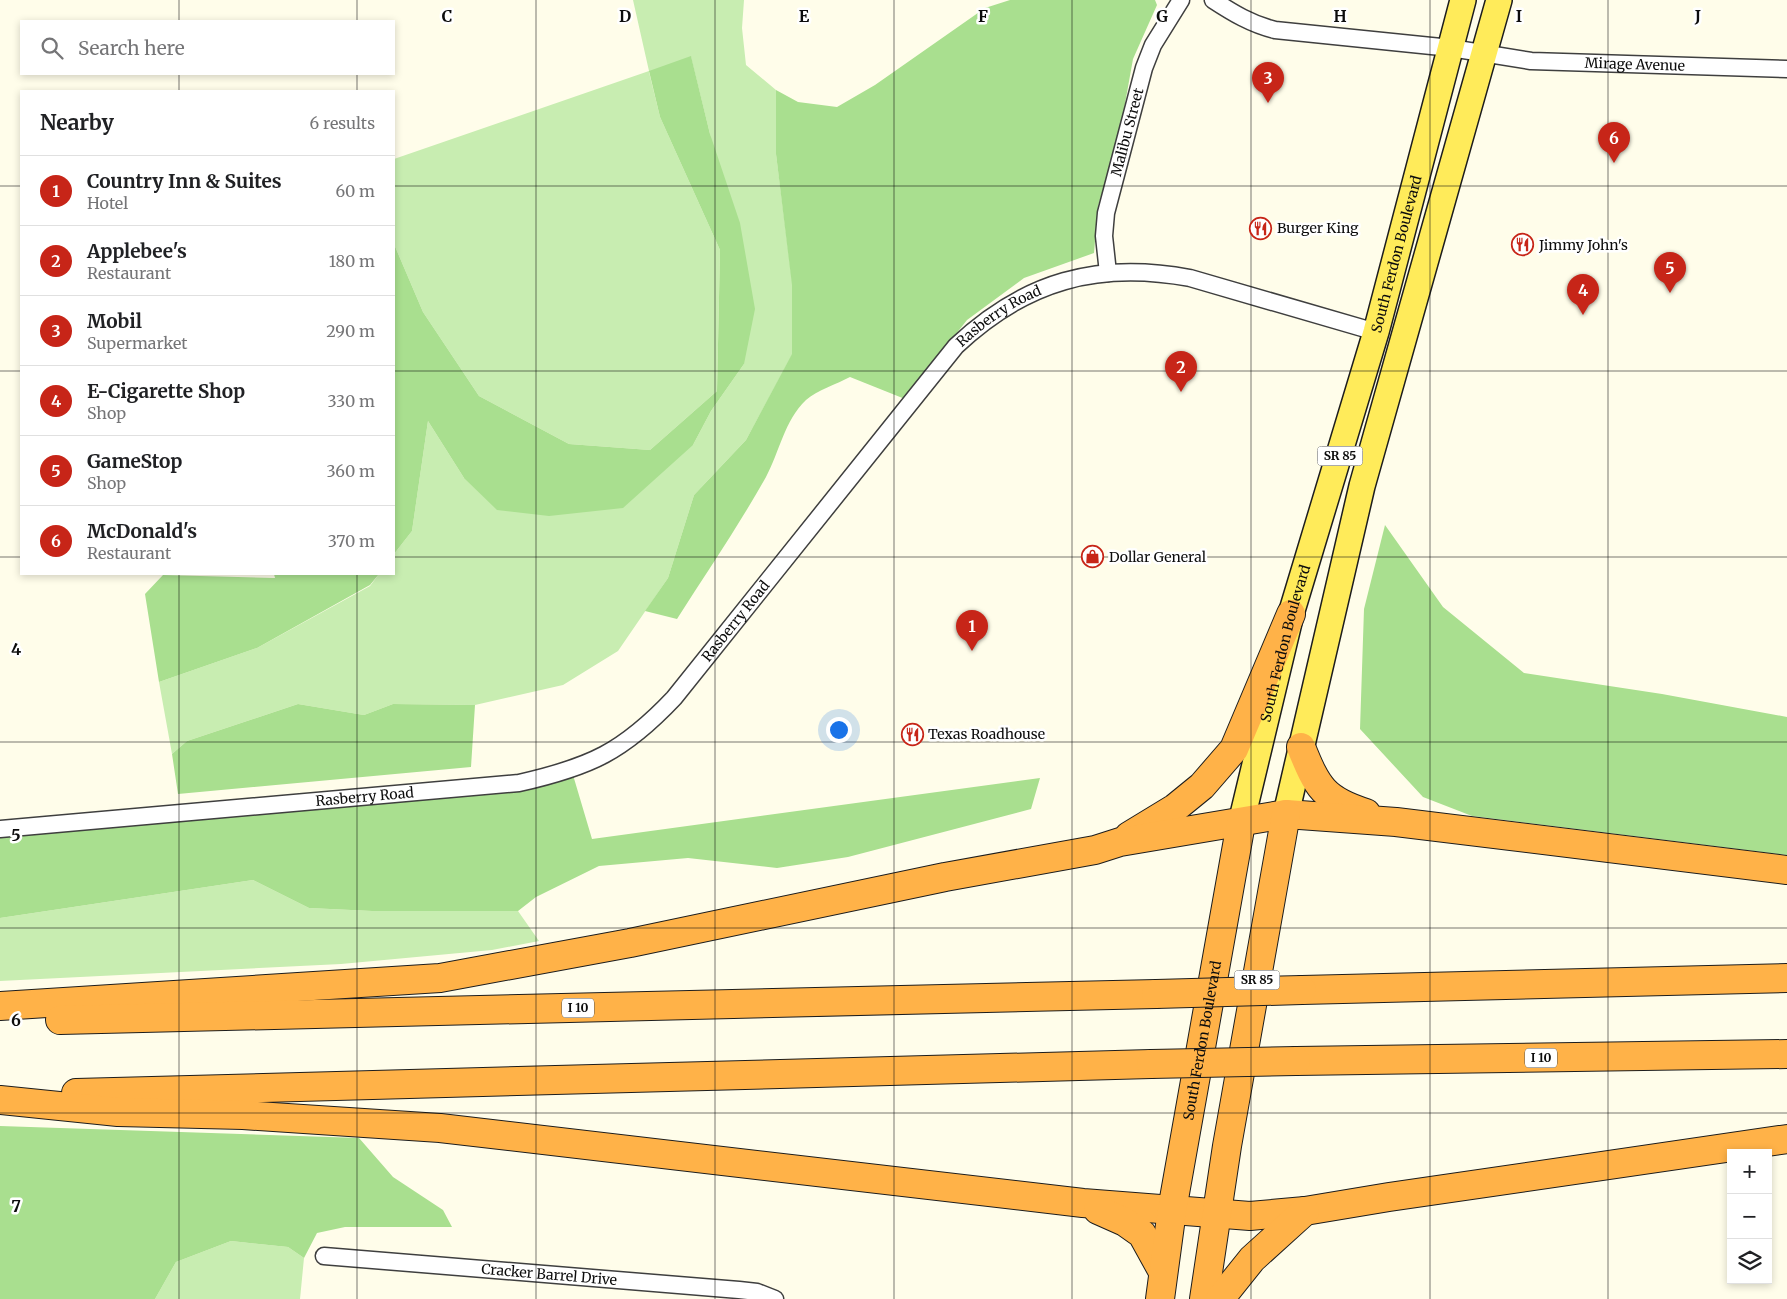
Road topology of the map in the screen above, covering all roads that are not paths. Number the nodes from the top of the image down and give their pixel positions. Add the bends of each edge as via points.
1 (1181, 0) edge
2 (1213, 0) edge
3 (1463, 0) edge
4 (1499, 0) edge
5 (1451, 48) junction
6 (1484, 53) junction
7 (1787, 69) edge
8 (1108, 273) junction
9 (1376, 332) junction
10 (1291, 614) junction
11 (1301, 747) junction
12 (1286, 814) junction
13 (1396, 822) junction
14 (1241, 823) junction
15 (0, 829) edge
16 (1120, 842) junction
17 (1787, 870) edge
18 (1787, 978) edge
19 (0, 1006) edge
20 (0, 1021) edge
21 (1787, 1054) edge
22 (0, 1095) edge
23 (0, 1100) edge
24 (1787, 1139) edge
25 (1083, 1203) junction
26 (1172, 1210) junction
27 (1305, 1211) junction
28 (1216, 1212) junction
29 (324, 1256) dead end
30 (1162, 1272) junction
31 (775, 1299) edge
32 (1160, 1299) edge
33 (1204, 1299) edge
34 (1220, 1299) edge

1 - 8 street, Malibu Street via 1153,45 1144,68 1106,213 1104,236
2 - 5 street via 1255,25 1276,30
3 - 5 main road, South Ferdon Boulevard / SR 85
4 - 6 main road, South Ferdon Boulevard / SR 85
5 - 6 street, Mirage Avenue
5 - 9 main road, South Ferdon Boulevard / SR 85
6 - 7 street, Mirage Avenue via 1531,61
6 - 11 main road, South Ferdon Boulevard / SR 85 via 1362,486
8 - 9 street, Rasberry Road via 1141,272 1190,278
8 - 15 street, Rasberry Road via 1068,279 1026,295 989,318 956,346 674,698 641,730 604,756 563,773 519,784
9 - 10 main road, South Ferdon Boulevard / SR 85
10 - 14 main road, South Ferdon Boulevard / SR 85
10 - 16 highway via 1234,749 1202,786 1175,808
11 - 12 main road, South Ferdon Boulevard / SR 85
11 - 13 highway via 1315,781 1329,796 1347,807
12 - 13 highway
12 - 14 highway
12 - 28 highway, South Ferdon Boulevard / SR 85
13 - 17 highway
14 - 16 highway
14 - 26 highway, South Ferdon Boulevard / SR 85
16 - 19 highway via 1095,850 945,877 621,945 440,978
18 - 20 highway, I 10, bridge
21 - 22 highway, I 10, bridge via 1150,1064
23 - 25 highway via 118,1112 242,1115 440,1128
24 - 27 highway
25 - 26 highway
25 - 30 highway via 1125,1222 1142,1234
26 - 28 highway
26 - 30 highway, South Ferdon Boulevard / SR 85
27 - 28 highway via 1250,1216
27 - 34 highway via 1252,1259
28 - 33 highway, South Ferdon Boulevard / SR 85
29 - 31 street, Cracker Barrel Drive via 739,1290
30 - 32 highway, South Ferdon Boulevard / SR 85

